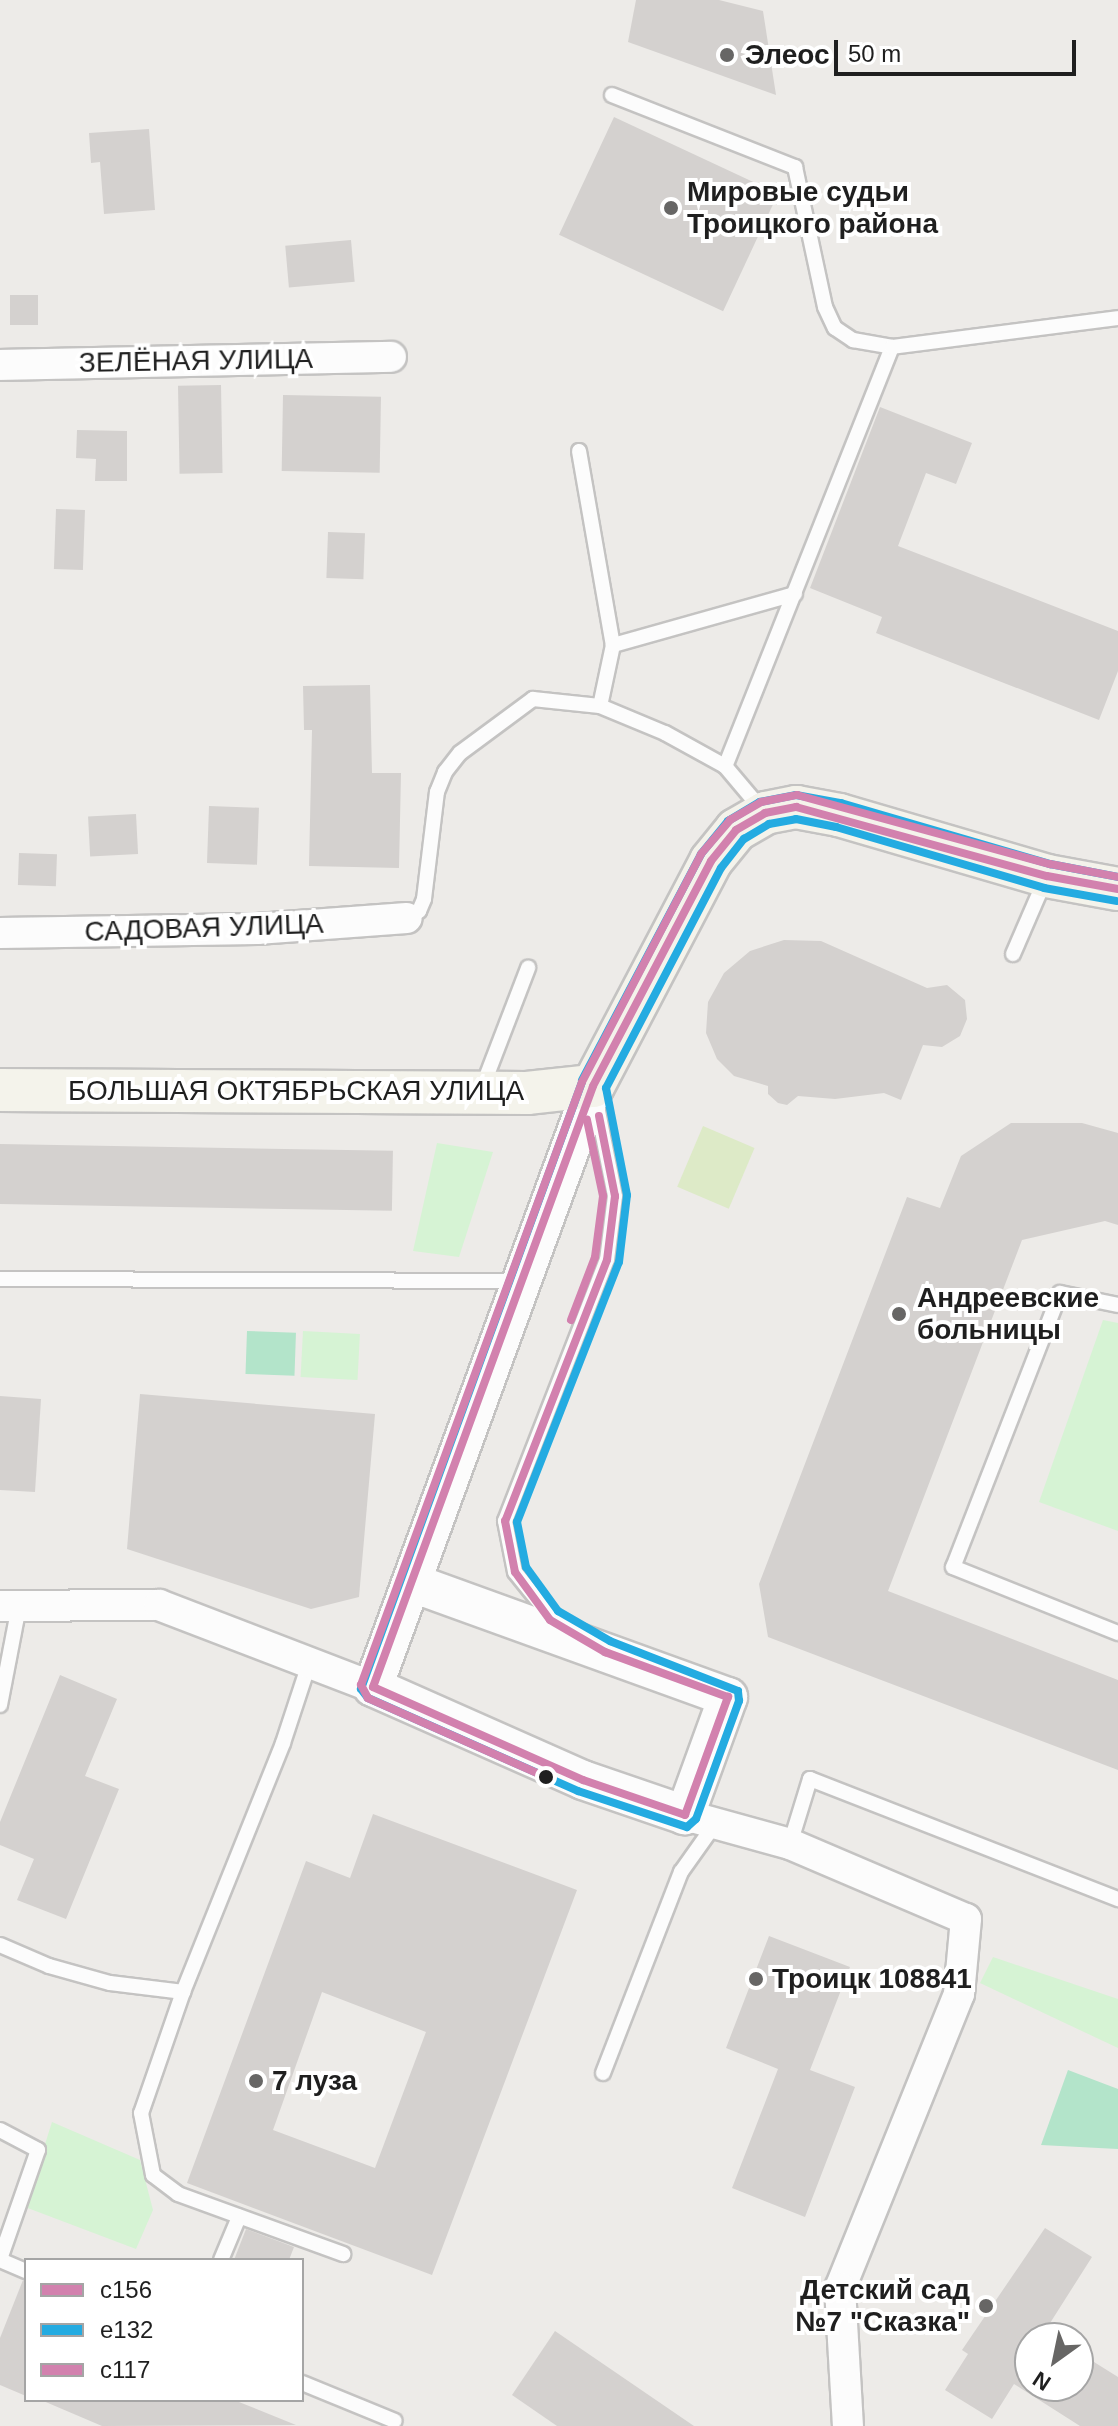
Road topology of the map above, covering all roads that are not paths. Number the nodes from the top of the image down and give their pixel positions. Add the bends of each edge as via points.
1 (612, 95) dead end
2 (1118, 318) edge
3 (892, 347) junction
4 (391, 357) dead end
5 (0, 365) edge
6 (579, 451) dead end
7 (795, 594) junction
8 (613, 645) junction
9 (600, 706) junction
10 (725, 766) junction
11 (765, 813) junction
12 (1047, 876) junction
13 (1118, 889) edge
14 (407, 918) joint
15 (0, 933) edge
16 (1013, 954) dead end
17 (528, 968) dead end
18 (593, 1086) junction
19 (0, 1090) edge
20 (481, 1092) junction
21 (0, 1279) edge
22 (522, 1281) junction
23 (1118, 1305) edge
24 (413, 1583) junction
25 (10, 1606) edge
26 (1118, 1633) edge
27 (605, 1652) junction
28 (311, 1660) junction
29 (373, 1687) junction
30 (0, 1705) edge
31 (700, 1819) junction
32 (790, 1844) junction
33 (1118, 1899) edge
34 (0, 1945) edge
35 (183, 1992) junction
36 (603, 2073) dead end
37 (0, 2130) edge
38 (239, 2217) junction
39 (343, 2254) dead end
40 (222, 2258) edge
41 (0, 2259) edge
42 (24, 2270) edge
43 (304, 2384) edge
44 (395, 2421) dead end
45 (848, 2426) edge

1 - 3 lane via 784,158 795,167 825,307 835,328 853,340
2 - 3 lane
3 - 7 lane
4 - 5 street, ЗЕЛЁНАЯ УЛИЦА
6 - 8 lane
7 - 8 lane
7 - 10 lane
8 - 9 lane
9 - 10 lane
9 - 14 lane via 533,699 460,753 437,792 424,899 419,911
10 - 11 lane
11 - 12 main road via 796,807 839,815
11 - 18 main road via 736,830 711,861
12 - 13 main road
12 - 16 lane
14 - 15 street, САДОВАЯ УЛИЦА via 257,929
17 - 20 lane
18 - 20 main road, БОЛЬШАЯ ОКТЯБРЬСКАЯ УЛИЦА
18 - 22 street
18 - 27 lane via 615,1196 607,1260 505,1521 515,1572 550,1620
19 - 20 main road, БОЛЬШАЯ ОКТЯБРЬСКАЯ УЛИЦА
21 - 22 lane
22 - 24 street
23 - 26 lane via 1060,1293 953,1567
24 - 27 street
24 - 29 street
25 - 28 street via 159,1605
25 - 30 lane
27 - 31 street via 728,1697
28 - 29 street
28 - 35 lane
29 - 31 street via 583,1780
31 - 32 street
31 - 36 lane
32 - 33 lane via 810,1779
32 - 45 street via 966,1919 959,1994 840,2288
34 - 35 lane via 110,1983
35 - 38 lane via 141,2113 153,2175 178,2194
37 - 41 lane via 38,2150
38 - 39 lane
38 - 40 lane
41 - 42 lane
43 - 44 lane

